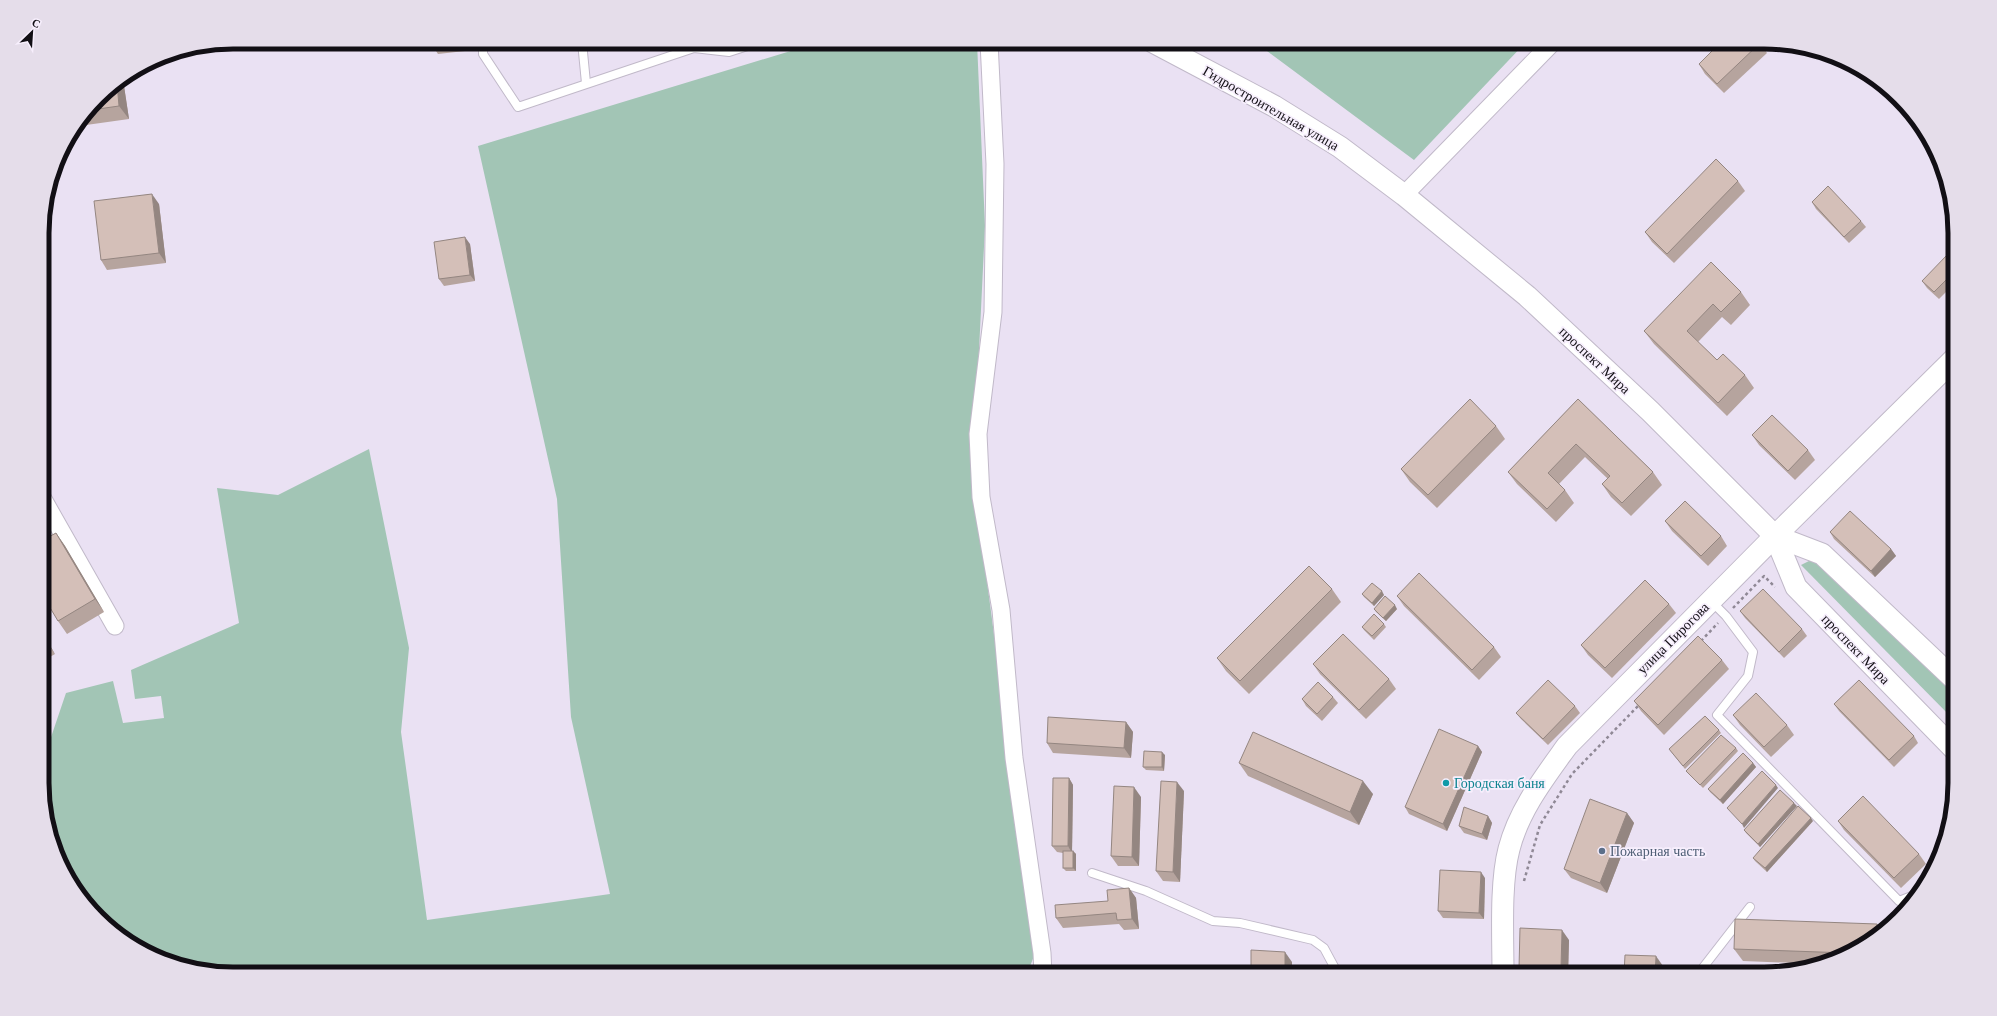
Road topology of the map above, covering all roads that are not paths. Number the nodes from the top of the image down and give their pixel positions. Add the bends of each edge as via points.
1 (483, 49) edge
2 (583, 49) edge
3 (683, 49) edge
4 (714, 49) edge
5 (738, 49) edge
6 (989, 49) edge
7 (1166, 49) edge
8 (1546, 49) edge
9 (586, 83) junction
10 (1404, 195) junction
11 (1948, 365) edge
12 (49, 510) edge
13 (1775, 536) junction
14 (1711, 600) junction
15 (115, 626) dead end
16 (1948, 673) edge
17 (1948, 743) edge
18 (1092, 873) dead end
19 (1907, 898) edge
20 (1750, 907) dead end
21 (1042, 967) edge
22 (1334, 967) edge
23 (1503, 967) edge
24 (1703, 967) edge

1 - 9 lane via 483,54 518,107
2 - 9 lane
3 - 9 lane
4 - 5 lane via 729,52
6 - 21 street via 995,164 993,312 978,434 981,497 1001,610 1014,758
7 - 10 street, Гидростроительная улица via 1274,106 1340,147
8 - 10 street
10 - 13 street, проспект Мира via 1527,296 1650,411
11 - 13 street, улица Пирогова
12 - 15 street
13 - 14 street, улица Пирогова
13 - 16 street, проспект Мира via 1822,554
13 - 17 street, проспект Мира via 1796,588
14 - 19 lane via 1753,652 1748,676 1717,715 1899,901
14 - 23 street, улица Пирогова via 1567,746 1518,821 1508,849 1504,883
18 - 22 lane via 1146,891 1213,921 1240,923 1312,940 1324,948
20 - 24 lane

